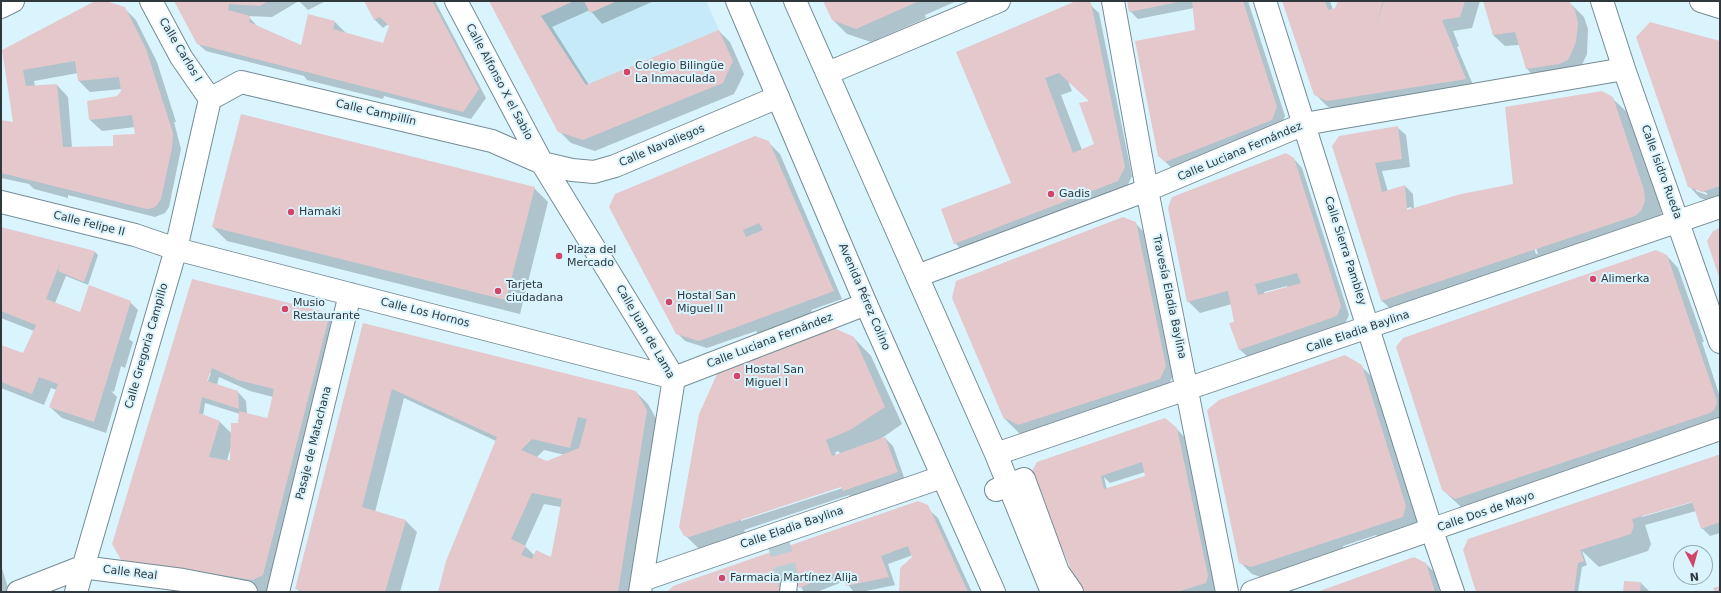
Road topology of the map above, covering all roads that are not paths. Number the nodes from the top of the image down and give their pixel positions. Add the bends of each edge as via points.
1 (13, 1) edge
2 (151, 1) edge
3 (456, 1) edge
4 (737, 1) edge
5 (795, 1) edge
6 (999, 1) edge
7 (1113, 1) edge
8 (1265, 1) edge
9 (1602, 1) edge
10 (1701, 1) edge
11 (1, 7) edge
12 (1720, 7) edge
13 (1624, 68) junction
14 (828, 73) junction
15 (778, 98) junction
16 (210, 99) junction
17 (1304, 124) junction
18 (542, 163) junction
19 (1147, 190) junction
20 (1, 202) edge
21 (1720, 207) edge
22 (1679, 222) junction
23 (176, 249) junction
24 (917, 276) junction
25 (350, 294) junction
26 (866, 304) junction
27 (1370, 328) junction
28 (1720, 342) edge
29 (674, 378) junction
30 (1188, 388) junction
31 (1720, 429) edge
32 (996, 454) junction
33 (942, 477) junction
34 (1003, 487) junction
35 (1432, 531) junction
36 (82, 567) junction
37 (641, 586) edge
38 (18, 592) edge
39 (76, 592) edge
40 (246, 592) edge
41 (278, 592) edge
42 (994, 592) edge
43 (1052, 592) edge
44 (1072, 592) edge
45 (1227, 592) edge
46 (1252, 592) edge
47 (1453, 592) edge

1 - 11 street
2 - 16 street, Calle Carlos I via 182,57
3 - 18 street, Calle Alfonso X el Sabio
4 - 15 street, Avenida Pérez Colino
5 - 14 street
6 - 14 street
7 - 19 street, Travesía Eladia Baylina
8 - 17 street, Calle Sierra Pambley
9 - 13 street, Calle Isidro Rueda
10 - 12 street
13 - 17 street, Calle Luciana Fernández
13 - 22 street, Calle Isidro Rueda
14 - 24 street
15 - 18 street, Calle Navaliegos via 615,166 594,172
15 - 26 street, Avenida Pérez Colino
16 - 18 street, Calle Campillín via 241,82 492,141
16 - 23 street, Calle Gregoria Campillo
17 - 19 street, Calle Luciana Fernández
17 - 27 street, Calle Sierra Pambley
18 - 29 street, Calle Juan de Lama
19 - 24 street, Calle Luciana Fernández
19 - 30 street, Travesía Eladia Baylina
20 - 23 street, Calle Felipe II via 134,235
21 - 22 street, Calle Eladia Baylina
22 - 27 street, Calle Eladia Baylina
22 - 28 street, Calle Isidro Rueda
23 - 25 street, Calle Los Hornos
23 - 36 street, Calle Gregoria Campillo
24 - 32 street
25 - 29 street, Calle Los Hornos
25 - 41 street, Pasaje de Matachana
26 - 29 street, Calle Luciana Fernández
26 - 33 street, Avenida Pérez Colino
27 - 30 street, Calle Eladia Baylina
27 - 35 street, Calle Sierra Pambley
29 - 37 street, Calle Juan de Lama
30 - 32 street, Calle Eladia Baylina
30 - 45 street, Travesía Eladia Baylina
31 - 35 street, Calle Dos de Mayo
32 - 34 street
33 - 37 street, Calle Eladia Baylina
33 - 42 street, Avenida Pérez Colino
34 - 43 street
34 - 44 street via 1024,479 1058,572
35 - 46 street, Calle Dos de Mayo
35 - 47 street, Calle Sierra Pambley
36 - 38 street, Calle Real
36 - 39 street, Calle Gregoria Campillo
36 - 40 street, Calle Real via 183,580

